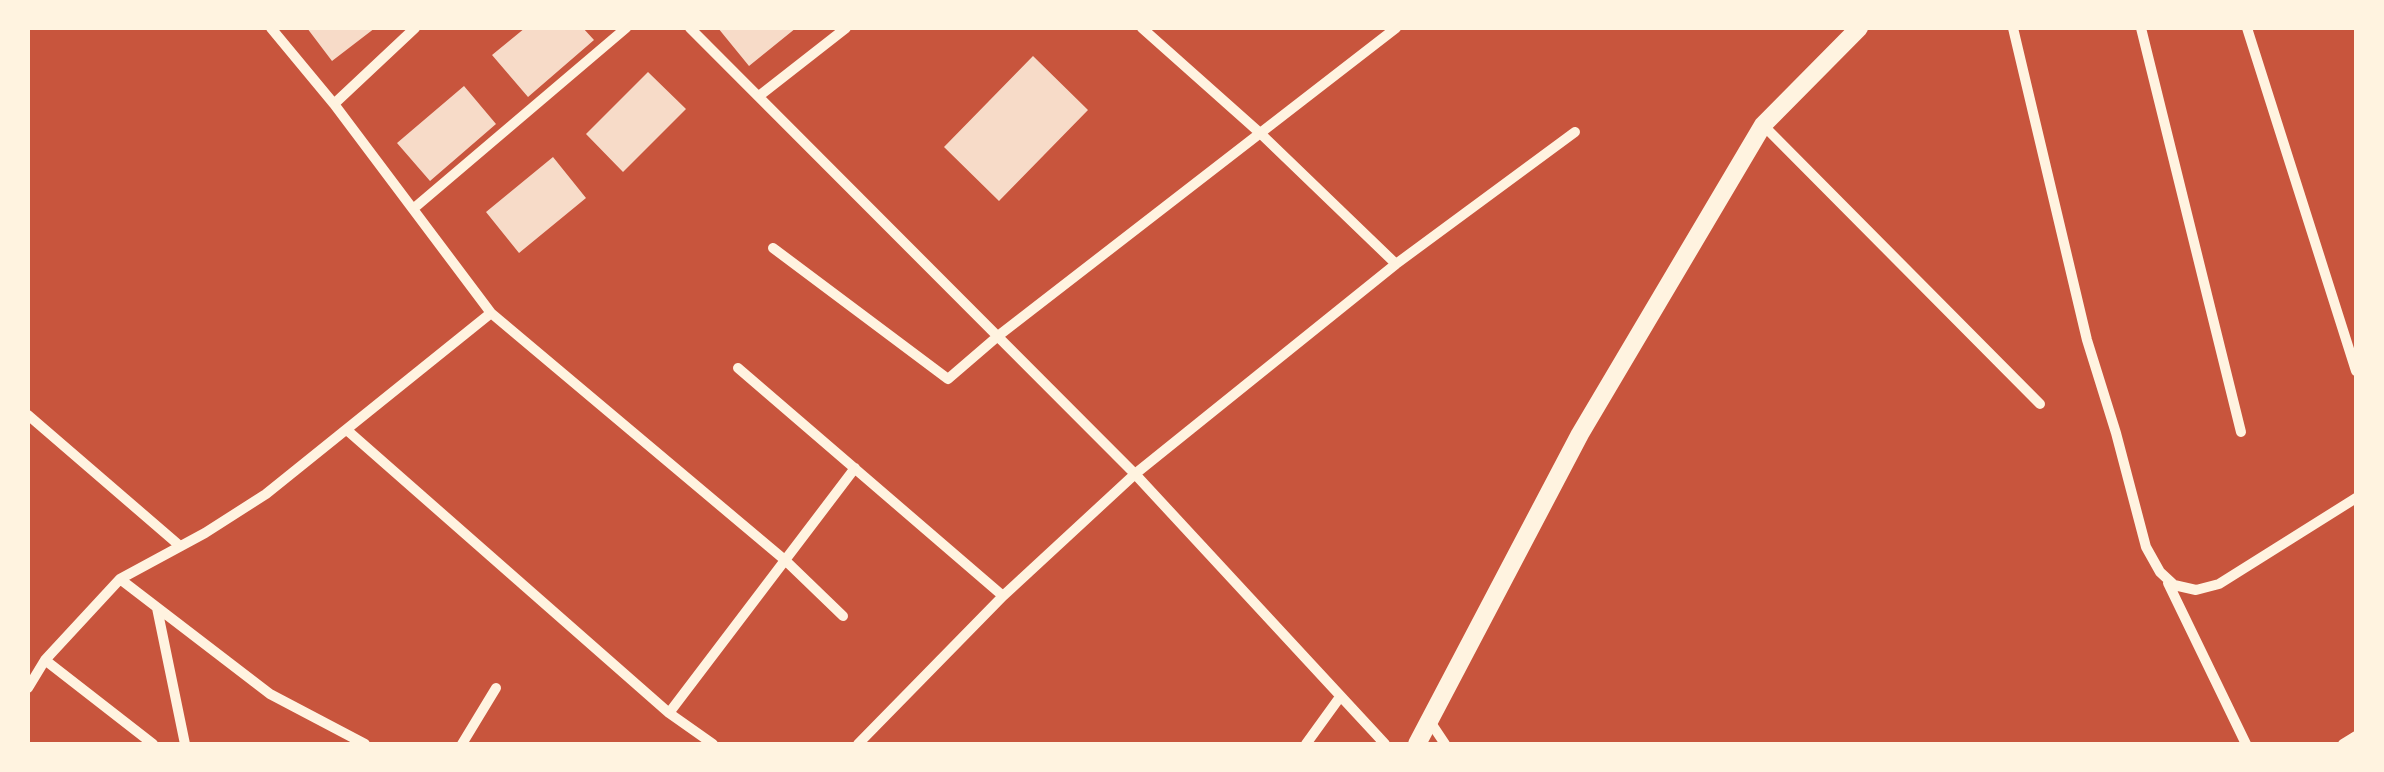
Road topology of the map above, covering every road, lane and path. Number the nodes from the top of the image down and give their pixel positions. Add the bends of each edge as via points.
1 (271, 28) edge
2 (415, 28) edge
3 (626, 28) edge
4 (690, 28) edge
5 (846, 28) edge
6 (1142, 28) edge
7 (1396, 28) edge
8 (1860, 28) edge
9 (2013, 28) edge
10 (2141, 28) edge
11 (2247, 28) edge
12 (758, 96) junction
13 (334, 104) junction
14 (1763, 125) junction
15 (1576, 132) dead end
16 (1260, 133) junction
17 (413, 209) junction
18 (773, 248) dead end
19 (1396, 264) junction
20 (491, 312) junction
21 (998, 336) junction
22 (738, 368) dead end
23 (2356, 372) edge
24 (2040, 404) dead end
25 (28, 415) edge
26 (348, 431) junction
27 (2240, 432) dead end
28 (855, 468) junction
29 (1135, 474) junction
30 (2356, 498) edge
31 (180, 546) junction
32 (786, 561) junction
33 (2165, 577) junction
34 (120, 578) junction
35 (1003, 596) junction
36 (157, 607) junction
37 (844, 616) dead end
38 (45, 660) junction
39 (28, 688) edge
40 (496, 688) dead end
41 (1340, 696) junction
42 (669, 714) junction
43 (1429, 720) junction
44 (2356, 736) edge
45 (153, 744) edge
46 (185, 744) edge
47 (365, 744) edge
48 (462, 744) edge
49 (713, 744) edge
50 (858, 744) edge
51 (1306, 744) edge
52 (1385, 744) edge
53 (1417, 744) edge
54 (1444, 744) edge
55 (2246, 744) edge
56 (2343, 744) edge

1 - 13 street
2 - 13 street
3 - 17 street
4 - 12 street
5 - 12 street
6 - 16 street
7 - 16 street
8 - 14 street
9 - 33 street via 2088,340 2146,546
10 - 27 street
11 - 23 street
12 - 21 street
13 - 17 street
14 - 24 street
14 - 43 street via 1580,434
15 - 19 street
16 - 19 street
16 - 21 street
17 - 20 street
18 - 21 street via 948,380
19 - 29 street
20 - 26 street
20 - 32 street
21 - 29 street
22 - 28 street
25 - 31 street
26 - 31 street via 266,494
26 - 42 street
28 - 32 street
28 - 35 street
29 - 35 street
29 - 41 street
30 - 33 street via 2219,584 2196,590
31 - 34 street
32 - 37 street
32 - 42 street
33 - 55 street
34 - 36 street
34 - 38 street
35 - 50 street
36 - 46 street
36 - 47 street via 270,694
38 - 39 street
38 - 45 street
40 - 48 street
41 - 51 street
41 - 52 street
42 - 49 street
43 - 53 street
43 - 54 street
44 - 56 street

